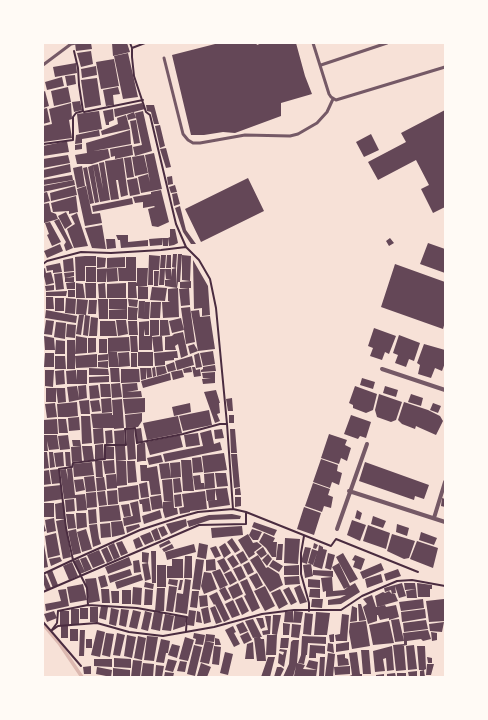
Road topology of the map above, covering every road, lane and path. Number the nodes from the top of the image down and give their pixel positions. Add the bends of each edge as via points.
1 (76, 43) edge
2 (130, 43) edge
3 (146, 43) edge
4 (313, 43) edge
5 (387, 43) edge
6 (71, 44) junction
7 (132, 48) junction
8 (164, 58) dead end
9 (43, 65) edge
10 (320, 65) junction
11 (445, 67) edge
12 (333, 99) junction
13 (143, 100) junction
14 (83, 112) junction
15 (43, 144) edge
16 (186, 247) junction
17 (43, 264) edge
18 (382, 369) dead end
19 (445, 390) edge
20 (227, 424) junction
21 (367, 444) dead end
22 (445, 482) edge
23 (349, 490) junction
24 (233, 509) junction
25 (246, 512) junction
26 (434, 518) junction
27 (445, 522) edge
28 (337, 529) dead end
29 (304, 536) junction
30 (74, 560) junction
31 (418, 572) dead end
32 (43, 574) edge
33 (81, 576) junction
34 (445, 586) edge
35 (43, 592) edge
36 (88, 605) junction
37 (309, 611) junction
38 (43, 622) edge
39 (51, 631) junction
40 (186, 631) junction
41 (82, 666) dead end

1 - 6 lane
2 - 7 path
3 - 7 path
4 - 10 lane
5 - 10 lane
6 - 9 lane
6 - 14 path via 78,68
7 - 13 path via 134,76
8 - 12 lane via 184,134 193,143 251,135 298,134 317,123 327,112
10 - 12 lane
11 - 12 lane
13 - 14 path
13 - 16 path via 146,112 150,115 176,224
14 - 15 path via 76,113 73,117 73,140
16 - 17 path via 111,253 81,252
16 - 20 path via 199,260 210,279 216,308
18 - 19 street
20 - 24 path
20 - 30 path via 137,443 135,428 125,429 126,445 104,446 105,459 73,463 72,467 60,469 66,528
21 - 23 street
22 - 26 street
23 - 26 street
23 - 28 street
24 - 25 path
24 - 30 path via 198,512 180,517 140,530
25 - 29 path
25 - 33 path via 246,524 200,525
26 - 27 street
29 - 31 path via 331,546 336,539
29 - 37 path via 301,574
30 - 32 path
30 - 33 path
33 - 35 path
33 - 36 path via 86,588
34 - 37 path via 412,580 397,581 362,596 341,610
36 - 39 path via 58,611 58,622
36 - 40 path via 137,608 187,617
37 - 40 path via 262,614 214,627
38 - 39 path
39 - 40 path via 58,626 97,624 129,632 163,636
39 - 41 path

